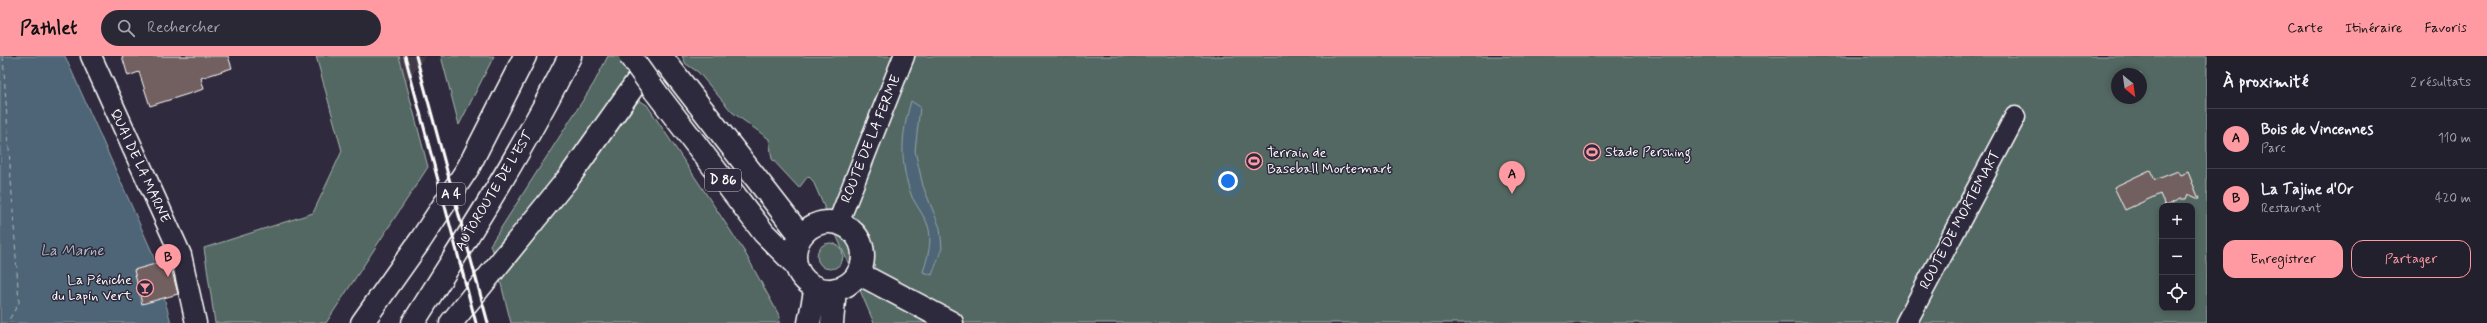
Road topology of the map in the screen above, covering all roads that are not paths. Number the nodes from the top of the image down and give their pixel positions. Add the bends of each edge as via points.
1 (91, 56) edge
2 (525, 56) edge
3 (570, 56) edge
4 (630, 56) edge
5 (904, 56) edge
6 (662, 61) edge
7 (2015, 117) dead end
8 (838, 223) junction
9 (801, 236) junction
10 (796, 265) junction
11 (858, 272) junction
12 (825, 288) junction
13 (196, 323) edge
14 (362, 323) edge
15 (413, 323) edge
16 (451, 323) edge
17 (810, 323) edge
18 (832, 323) edge
19 (952, 323) edge
20 (1906, 323) edge

1 - 13 street, QUAI DE LA MARNE via 181,255
2 - 14 main road, A 4 via 468,168
3 - 15 main road, AUTOROUTE DE L’EST / A 4 via 491,201
4 - 10 main road, D 86, bridge via 764,233
5 - 8 street, ROUTE DE LA FERME
6 - 9 main road, D 86
6 - 16 main road
7 - 20 street, ROUTE DE MORTEMART
8 - 9 main road via 818,224
8 - 11 main road via 855,234 860,243 863,253
9 - 10 main road via 795,250
10 - 12 main road via 807,282
11 - 12 main road via 852,280
11 - 19 main road
12 - 17 main road
12 - 18 main road

